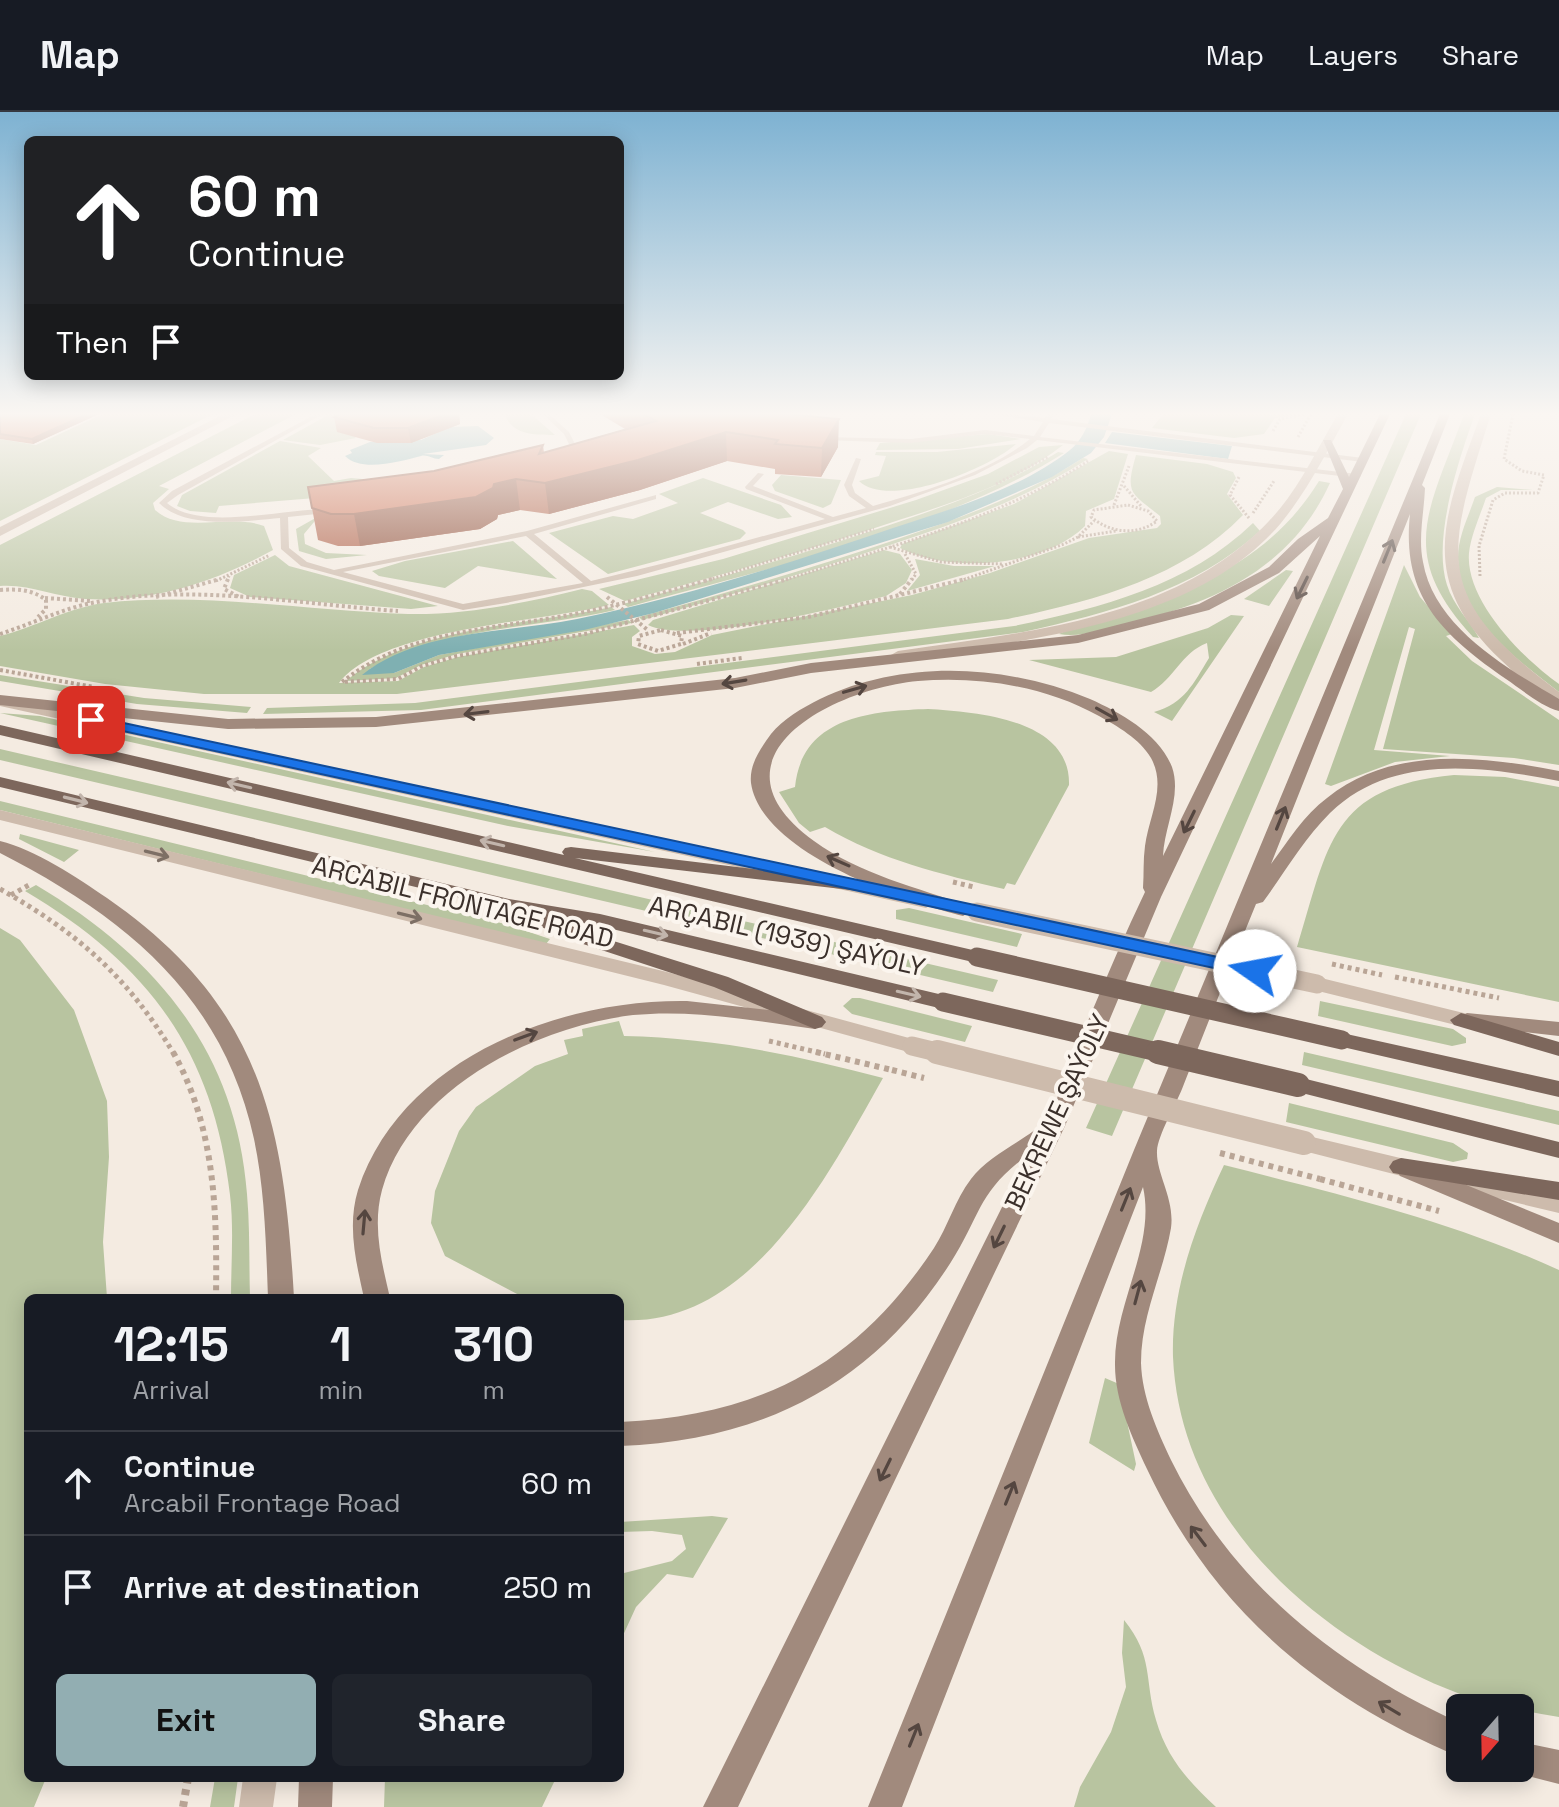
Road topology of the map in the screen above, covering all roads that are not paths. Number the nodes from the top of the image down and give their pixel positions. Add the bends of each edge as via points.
1 (76, 493) edge
2 (175, 493) edge
3 (765, 493) edge
4 (852, 493) edge
5 (916, 493) edge
6 (1295, 493) edge
7 (1349, 493) edge
8 (1412, 493) edge
9 (1419, 493) edge
10 (1464, 493) edge
11 (653, 497) edge
12 (871, 508) junction
13 (343, 509) edge
14 (284, 515) junction
15 (1336, 518) junction
16 (833, 520) junction
17 (0, 532) edge
18 (528, 533) junction
19 (334, 571) junction
20 (588, 583) junction
21 (811, 668) junction
22 (1559, 699) edge
23 (0, 700) edge
24 (1559, 706) edge
25 (0, 730) edge
26 (1559, 776) edge
27 (0, 782) edge
28 (0, 815) edge
29 (0, 846) edge
30 (529, 852) junction
31 (852, 887) junction
32 (1152, 897) junction
33 (509, 905) junction
34 (970, 911) junction
35 (1241, 917) junction
36 (1461, 1020) junction
37 (815, 1022) junction
38 (1559, 1029) edge
39 (1559, 1042) edge
40 (1559, 1049) edge
41 (1559, 1089) edge
42 (1054, 1126) junction
43 (1146, 1150) junction
44 (1559, 1150) edge
45 (1401, 1167) junction
46 (1559, 1191) edge
47 (1559, 1204) edge
48 (1559, 1233) edge
49 (281, 1294) edge
50 (376, 1294) edge
51 (624, 1434) edge
52 (1446, 1734) edge
53 (1534, 1762) edge
54 (1559, 1767) edge
55 (259, 1782) edge
56 (316, 1782) edge
57 (256, 1807) edge
58 (315, 1807) edge
59 (720, 1807) edge
60 (885, 1807) edge

1 - 17 street
2 - 14 lane via 163,503 171,513 189,517
3 - 16 lane
4 - 12 lane
5 - 12 lane
6 - 21 street via 1274,524 1214,573 1113,615 1023,636
7 - 15 main road, BEKREWE ŞAÝOLY
35 -> 8 main road
9 - 24 main road via 1417,569 1429,596 1487,660
10 - 22 street via 1450,553 1461,599 1504,656
11 - 18 lane
12 - 16 lane
13 - 14 lane
14 - 19 lane via 285,549 304,564
15 - 21 main road via 1248,586 1172,618 1078,639
15 -> 32 main road, BEKREWE ŞAÝOLY
16 - 20 lane
18 - 19 lane
18 - 20 lane
19 - 20 lane via 463,607
21 -> 23 main road via 735,683 331,724 187,721
23 - 31 street
30 -> 25 main road, ARÇABIL (1939) ŞAÝOLY
26 - 35 main road via 1517,767 1439,764 1363,781 1331,801
27 -> 33 main road, ARÇABIL (1939) ŞAÝOLY
28 -> 37 street, ARCABIL FRONTAGE ROAD via 667,979
29 - 49 main road via 103,903 157,944 200,990 260,1117 276,1203
30 - 31 main road via 585,852
30 - 41 main road, ARÇABIL (1939) ŞAÝOLY, bridge
31 - 34 street
34 -> 32 main road via 826,855 784,826 767,805 759,772 766,748 784,727 830,697 912,677 1013,681 1084,702 1139,737 1158,757 1165,774 1167,800 1154,844
32 - 42 main road, BEKREWE ŞAÝOLY
33 - 37 main road via 578,936 721,982
33 -> 44 main road, ARÇABIL (1939) ŞAÝOLY, bridge via 600,920
34 - 36 street, bridge
35 - 43 main road
36 - 38 main road
36 - 39 street
36 - 40 main road
37 - 45 street, ARCABIL FRONTAGE ROAD, bridge
50 -> 37 main road via 362,1237 372,1181 416,1110 479,1058 520,1037 612,1011 719,1010
42 - 51 main road via 985,1177 942,1257 888,1326 839,1369 751,1414 676,1431
42 -> 59 main road, BEKREWE ŞAÝOLY
52 -> 43 main road via 1403,1716 1336,1675 1266,1619 1190,1525 1160,1470 1136,1410 1128,1366 1130,1326 1159,1221
60 -> 43 main road
45 - 46 main road
45 - 47 street, ARCABIL FRONTAGE ROAD
45 - 48 main road
53 - 54 main road
55 - 57 street
56 - 58 main road

